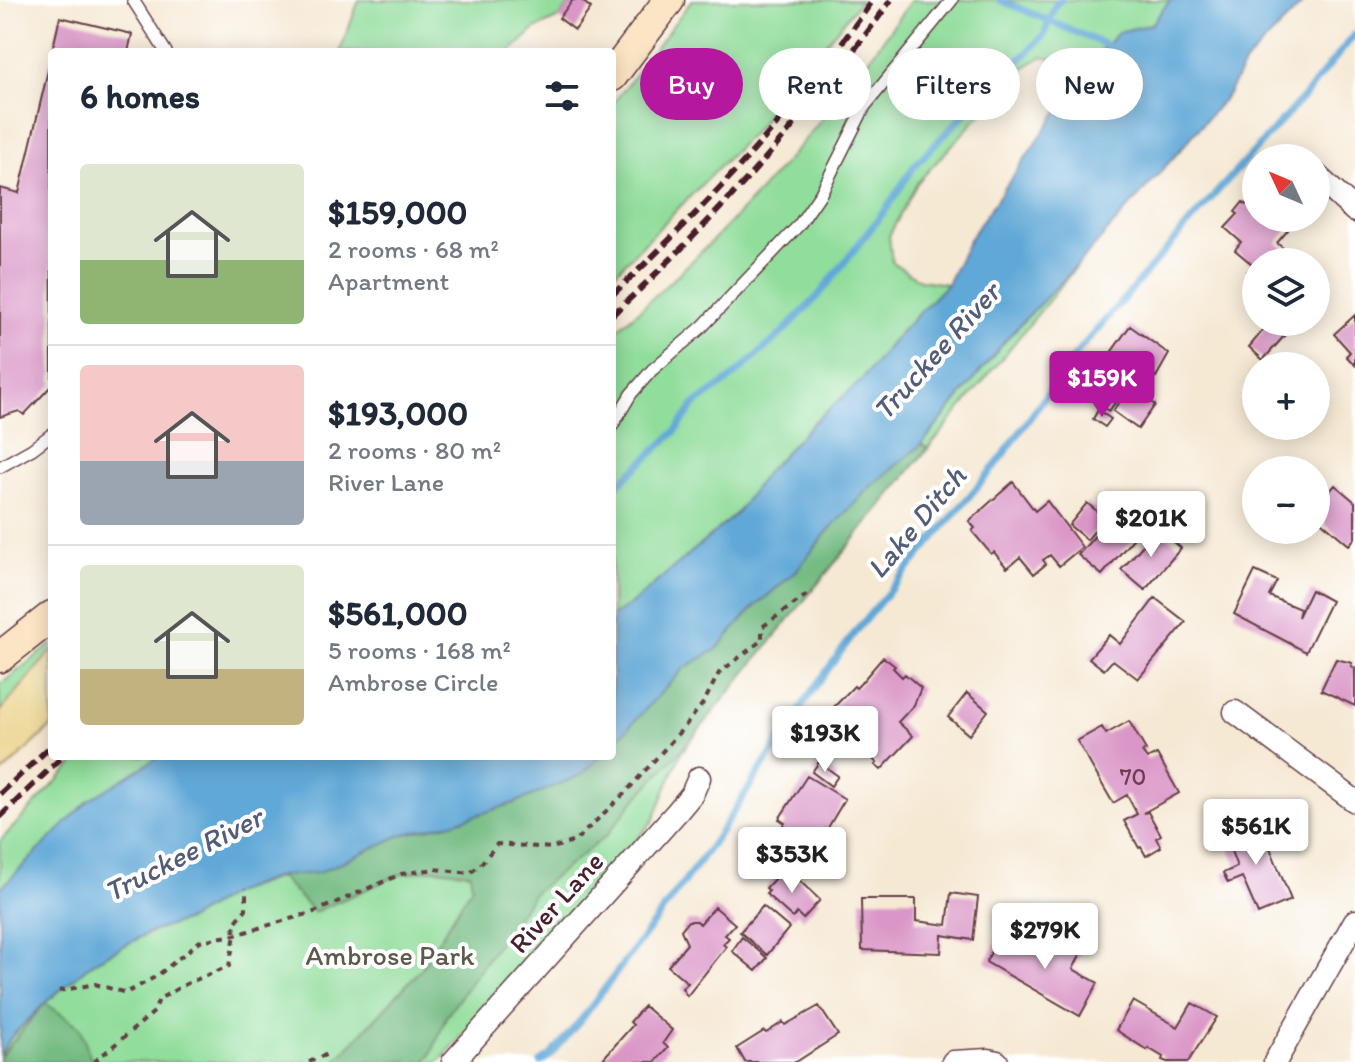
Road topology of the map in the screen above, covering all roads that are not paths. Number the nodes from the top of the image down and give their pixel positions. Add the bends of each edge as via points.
1 (133, 0) edge
2 (669, 0) edge
3 (952, 0) edge
4 (163, 48) edge
5 (616, 71) edge
6 (1330, 188) edge
7 (1355, 211) edge
8 (616, 419) edge
9 (48, 437) edge
10 (0, 467) edge
11 (48, 619) edge
12 (0, 657) edge
13 (1235, 712) dead end
14 (699, 778) dead end
15 (1355, 801) edge
16 (1355, 921) edge
17 (453, 1062) edge
18 (953, 1062) edge
19 (997, 1062) edge
20 (1275, 1062) edge

1 - 4 lane
2 - 5 main road
3 - 8 lane via 865,106 799,225 641,382
6 - 7 street
9 - 10 lane
11 - 12 main road
13 - 15 street
14 - 17 street, River Lane via 677,812
16 - 20 street
18 - 19 street

